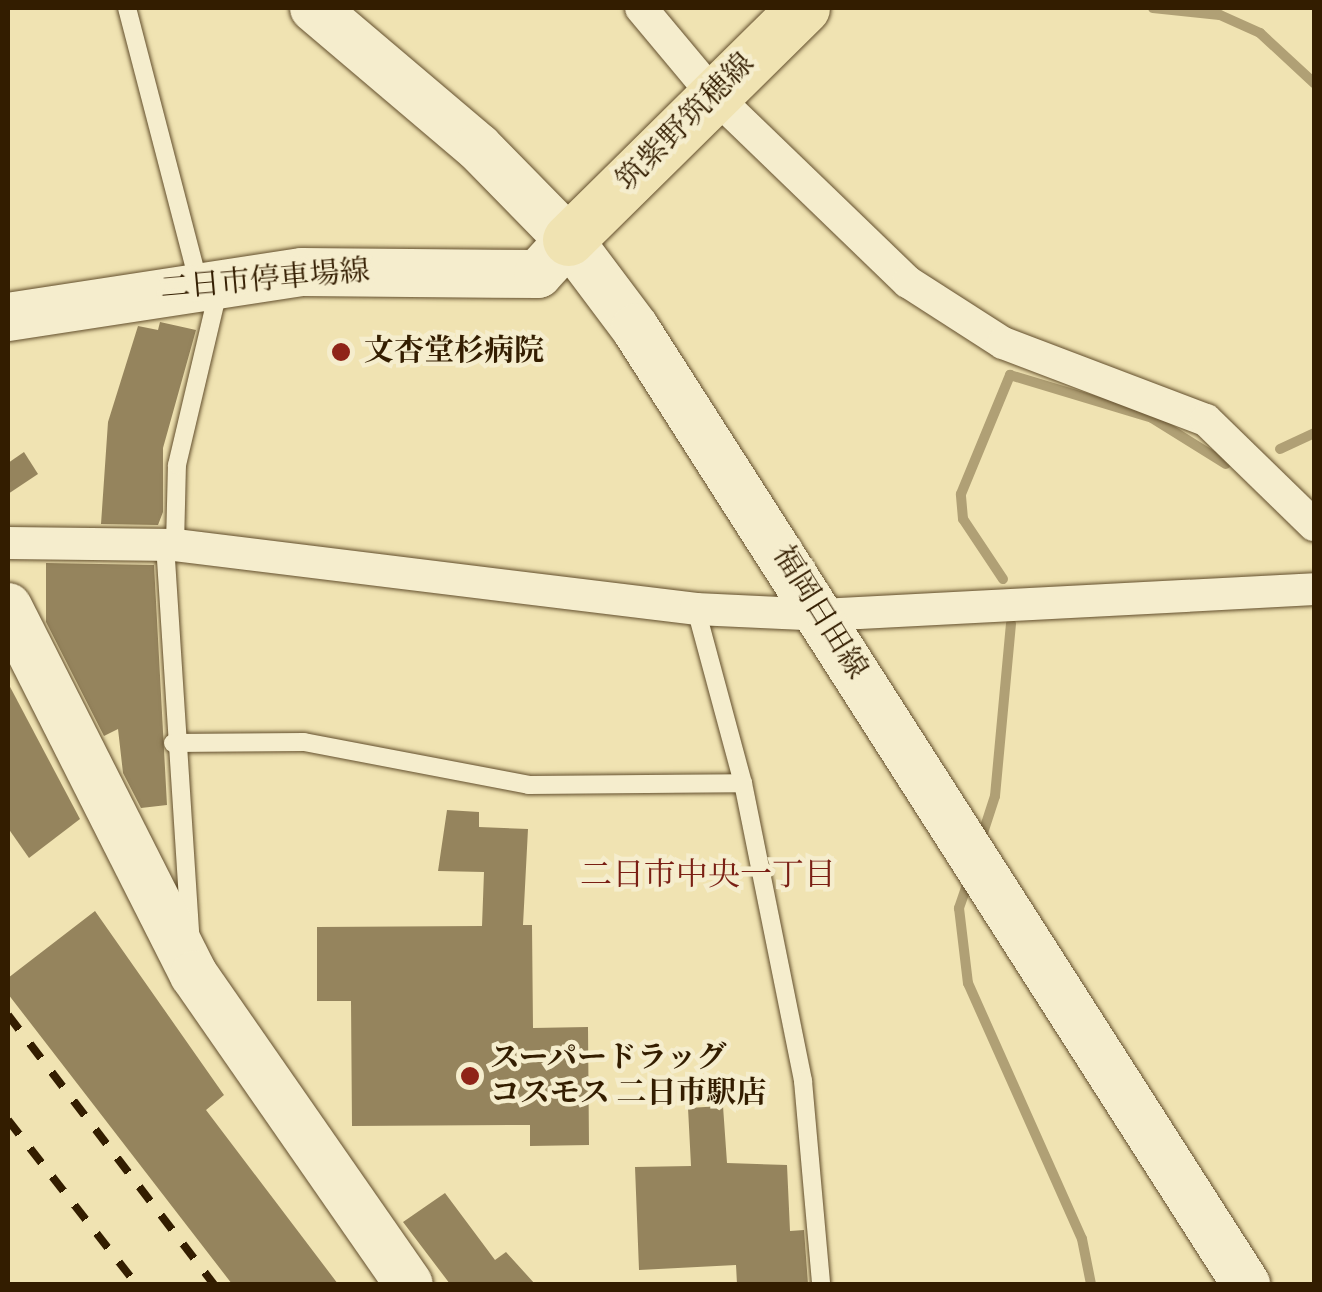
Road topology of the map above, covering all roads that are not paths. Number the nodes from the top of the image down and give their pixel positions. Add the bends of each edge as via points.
1 (127, 8) edge
2 (314, 8) edge
3 (641, 8) edge
4 (804, 8) edge
5 (713, 94) junction
6 (569, 240) junction
7 (210, 283) junction
8 (8, 316) edge
9 (1314, 525) edge
10 (8, 542) edge
11 (170, 545) junction
12 (1314, 590) edge
13 (8, 607) edge
14 (696, 609) junction
15 (820, 615) junction
16 (174, 743) junction
17 (743, 783) junction
18 (194, 975) junction
19 (408, 1284) edge
20 (822, 1284) edge
21 (1246, 1284) edge

1 - 7 lane
2 - 6 main road, 福岡日田線 via 381,56
3 - 5 street
4 - 5 main road, 筑紫野筑穂線
5 - 6 main road, 筑紫野筑穂線
5 - 9 street via 908,282 1003,343 1206,420
6 - 7 main road, 二日市停車場線 via 538,274 302,272
6 - 15 main road, 福岡日田線
7 - 8 main road, 二日市停車場線
7 - 11 lane via 177,465
10 - 11 street
11 - 14 street
11 - 16 lane
12 - 15 street
13 - 18 main road
14 - 15 street
14 - 17 lane
15 - 21 main road, 福岡日田線
16 - 17 lane via 304,742 529,785
16 - 18 lane
17 - 20 lane via 803,1082
18 - 19 main road

